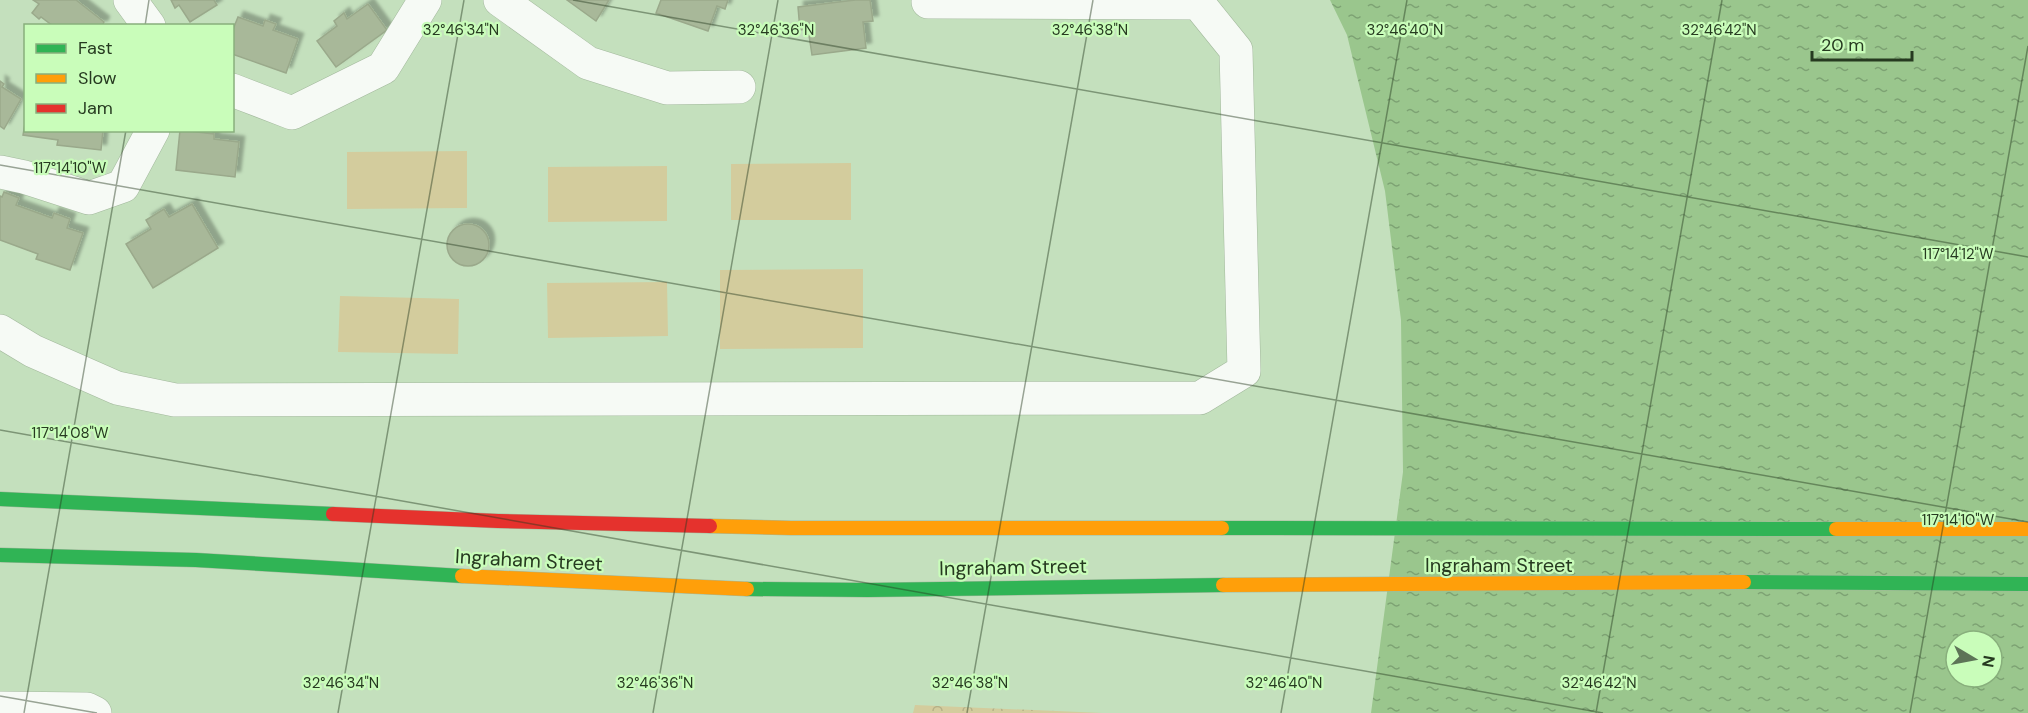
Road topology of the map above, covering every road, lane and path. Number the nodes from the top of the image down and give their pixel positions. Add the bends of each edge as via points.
1 (130, 0) edge
2 (425, 0) edge
3 (500, 0) edge
4 (928, 2) dead end
5 (148, 24) edge
6 (739, 87) dead end
7 (234, 91) edge
8 (152, 132) edge
9 (0, 172) edge
10 (0, 331) edge
11 (0, 499) edge
12 (2028, 530) edge
13 (0, 555) edge
14 (2028, 584) edge
15 (0, 708) edge
16 (95, 713) edge

1 - 5 street
2 - 7 street via 383,68 292,113
3 - 6 street via 588,63 667,88
4 - 10 street via 1198,3 1236,50 1244,371 1200,398 175,400 117,388 33,351
8 - 9 street via 123,186 89,198
11 - 12 main road, Ingraham Street via 498,521 791,528
13 - 14 main road, Ingraham Street via 108,555 483,578 785,590
15 - 16 street via 87,709

